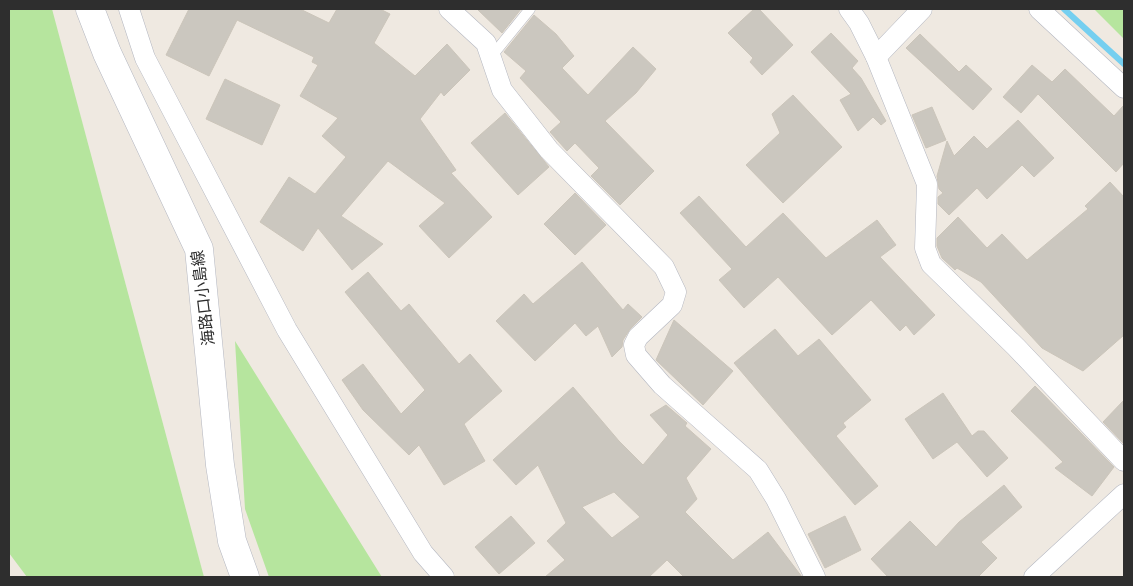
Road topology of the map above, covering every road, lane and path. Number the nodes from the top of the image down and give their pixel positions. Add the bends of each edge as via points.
1 (90, 9) edge
2 (129, 9) edge
3 (449, 9) edge
4 (530, 9) edge
5 (850, 9) edge
6 (922, 9) edge
7 (1039, 9) edge
8 (491, 57) junction
9 (876, 57) junction
10 (1124, 88) edge
11 (1124, 462) edge
12 (1124, 494) edge
13 (245, 577) edge
14 (444, 577) edge
15 (815, 577) edge
16 (1034, 577) edge

1 - 13 main road, 海路口小島線 via 107,53 199,249 220,465 232,541
2 - 14 street via 145,58 287,330 423,553
3 - 8 street via 486,43
4 - 8 lane
5 - 9 street
6 - 9 street
7 - 10 street
8 - 15 street via 502,90 549,150 672,279 676,292 672,305 638,337 634,345 636,355 662,385 758,470 776,498
9 - 11 street via 927,184 925,248 931,264 1016,346
12 - 16 street

